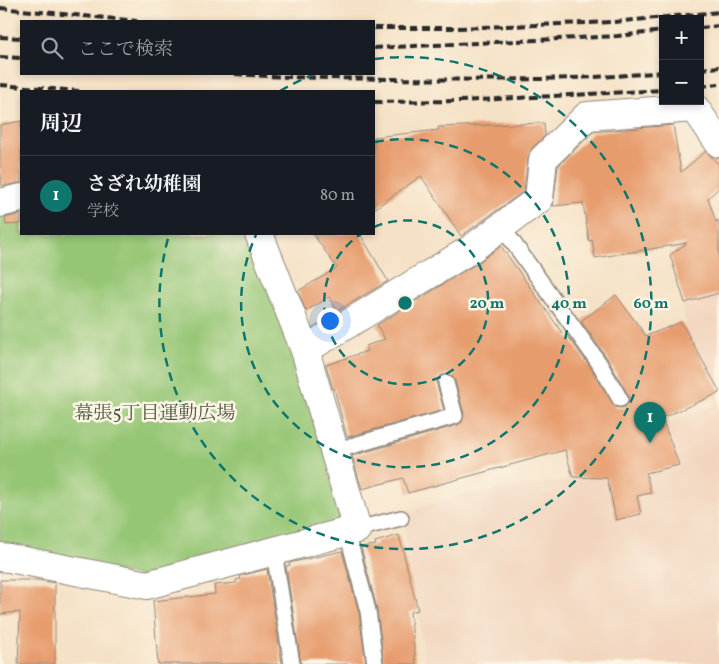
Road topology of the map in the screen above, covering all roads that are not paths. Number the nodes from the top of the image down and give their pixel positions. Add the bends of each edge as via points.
1 (719, 142) edge
2 (20, 198) edge
3 (0, 203) edge
4 (502, 227) junction
5 (259, 235) edge
6 (305, 350) junction
7 (446, 382) dead end
8 (620, 399) dead end
9 (334, 451) junction
10 (401, 518) dead end
11 (352, 531) junction
12 (274, 552) junction
13 (0, 558) edge
14 (292, 664) edge
15 (375, 664) edge

1 - 4 street via 695,108 587,116 543,159 539,199
2 - 3 street
4 - 6 street
4 - 8 lane via 608,376
5 - 6 street
6 - 9 street
7 - 9 lane via 455,416
9 - 11 street
10 - 11 lane
11 - 12 street
11 - 15 lane
12 - 13 street via 147,586
12 - 14 lane

